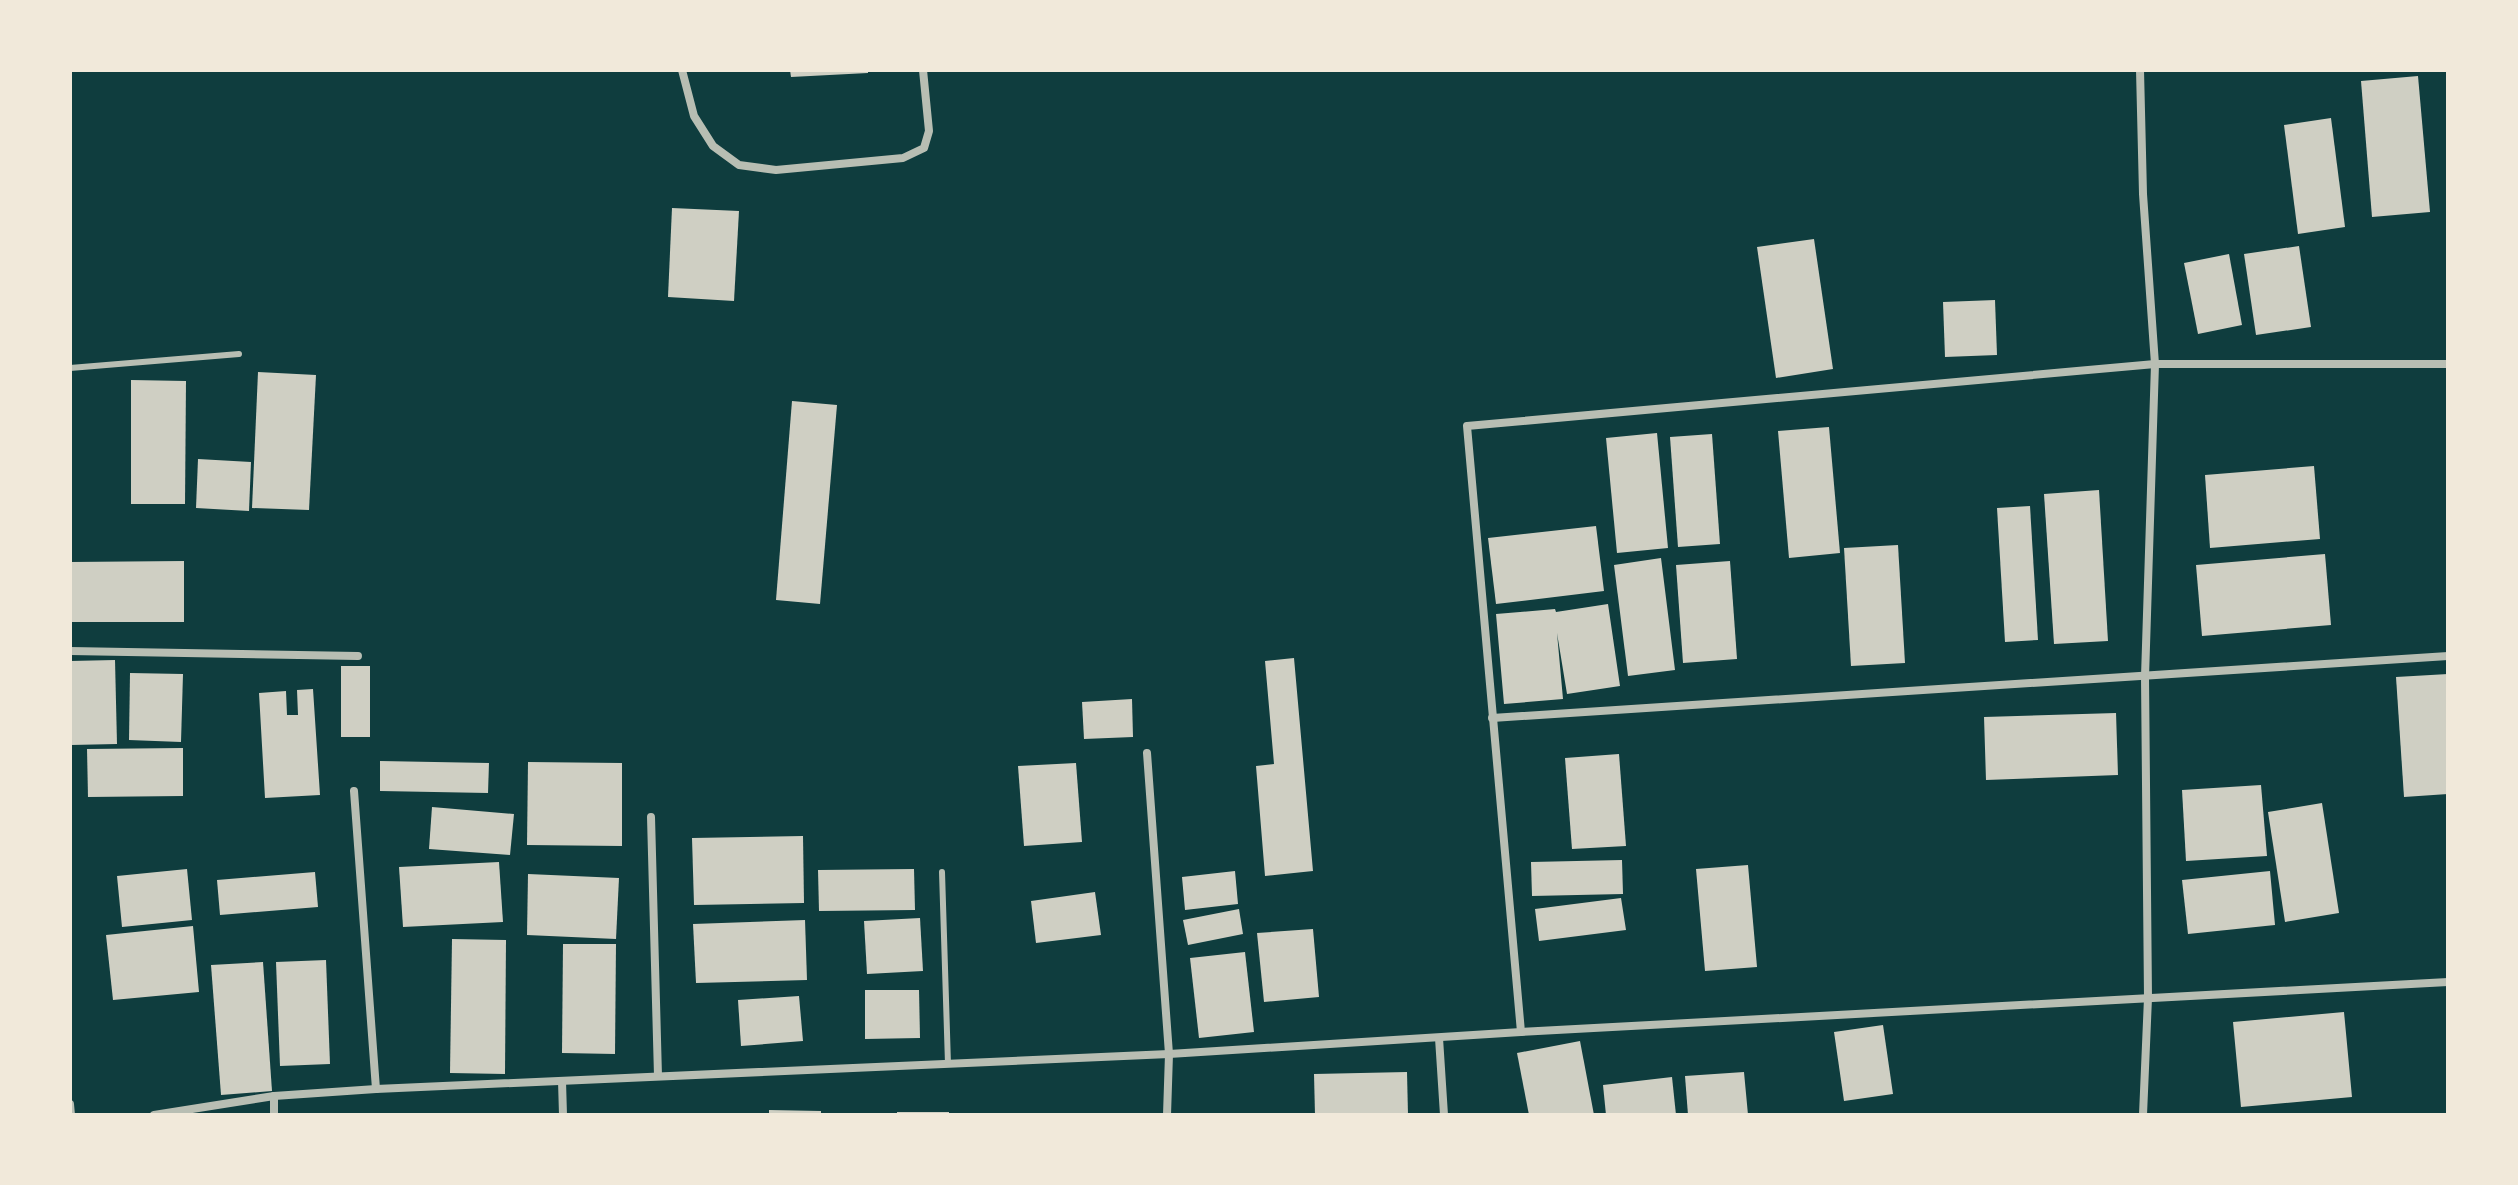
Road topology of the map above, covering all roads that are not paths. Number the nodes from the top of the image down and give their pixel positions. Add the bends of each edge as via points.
1 (682, 70) edge
2 (923, 70) edge
3 (2140, 70) edge
4 (239, 354) dead end
5 (2155, 364) junction
6 (2448, 364) edge
7 (70, 368) edge
8 (70, 651) edge
9 (358, 656) dead end
10 (2448, 656) edge
11 (2145, 677) junction
12 (1492, 718) junction
13 (1147, 753) dead end
14 (354, 791) dead end
15 (651, 817) dead end
16 (942, 872) dead end
17 (2448, 982) edge
18 (2148, 998) junction
19 (1521, 1032) junction
20 (1439, 1038) junction
21 (1169, 1054) junction
22 (948, 1064) junction
23 (658, 1076) junction
24 (562, 1081) junction
25 (376, 1089) junction
26 (274, 1096) junction
27 (70, 1104) edge
28 (71, 1115) edge
29 (154, 1115) edge
30 (274, 1115) edge
31 (563, 1115) edge
32 (1167, 1115) edge
33 (1444, 1115) edge
34 (2143, 1115) edge

1 - 2 street via 694,116 713,146 739,165 776,170 903,158 924,148 929,131
3 - 5 street
4 - 7 lane
5 - 6 street
5 - 11 street
5 - 12 street via 1467,426
8 - 9 street
10 - 11 street
11 - 12 street
11 - 18 street
12 - 19 street
13 - 21 street
14 - 25 street
15 - 23 street
16 - 22 lane
17 - 18 street
18 - 19 street
18 - 34 street
19 - 20 street
20 - 21 street
20 - 33 street
21 - 22 street
21 - 32 street
22 - 23 street
23 - 24 street
24 - 25 street
24 - 31 street
25 - 26 street
26 - 29 street
26 - 30 street
27 - 28 street

